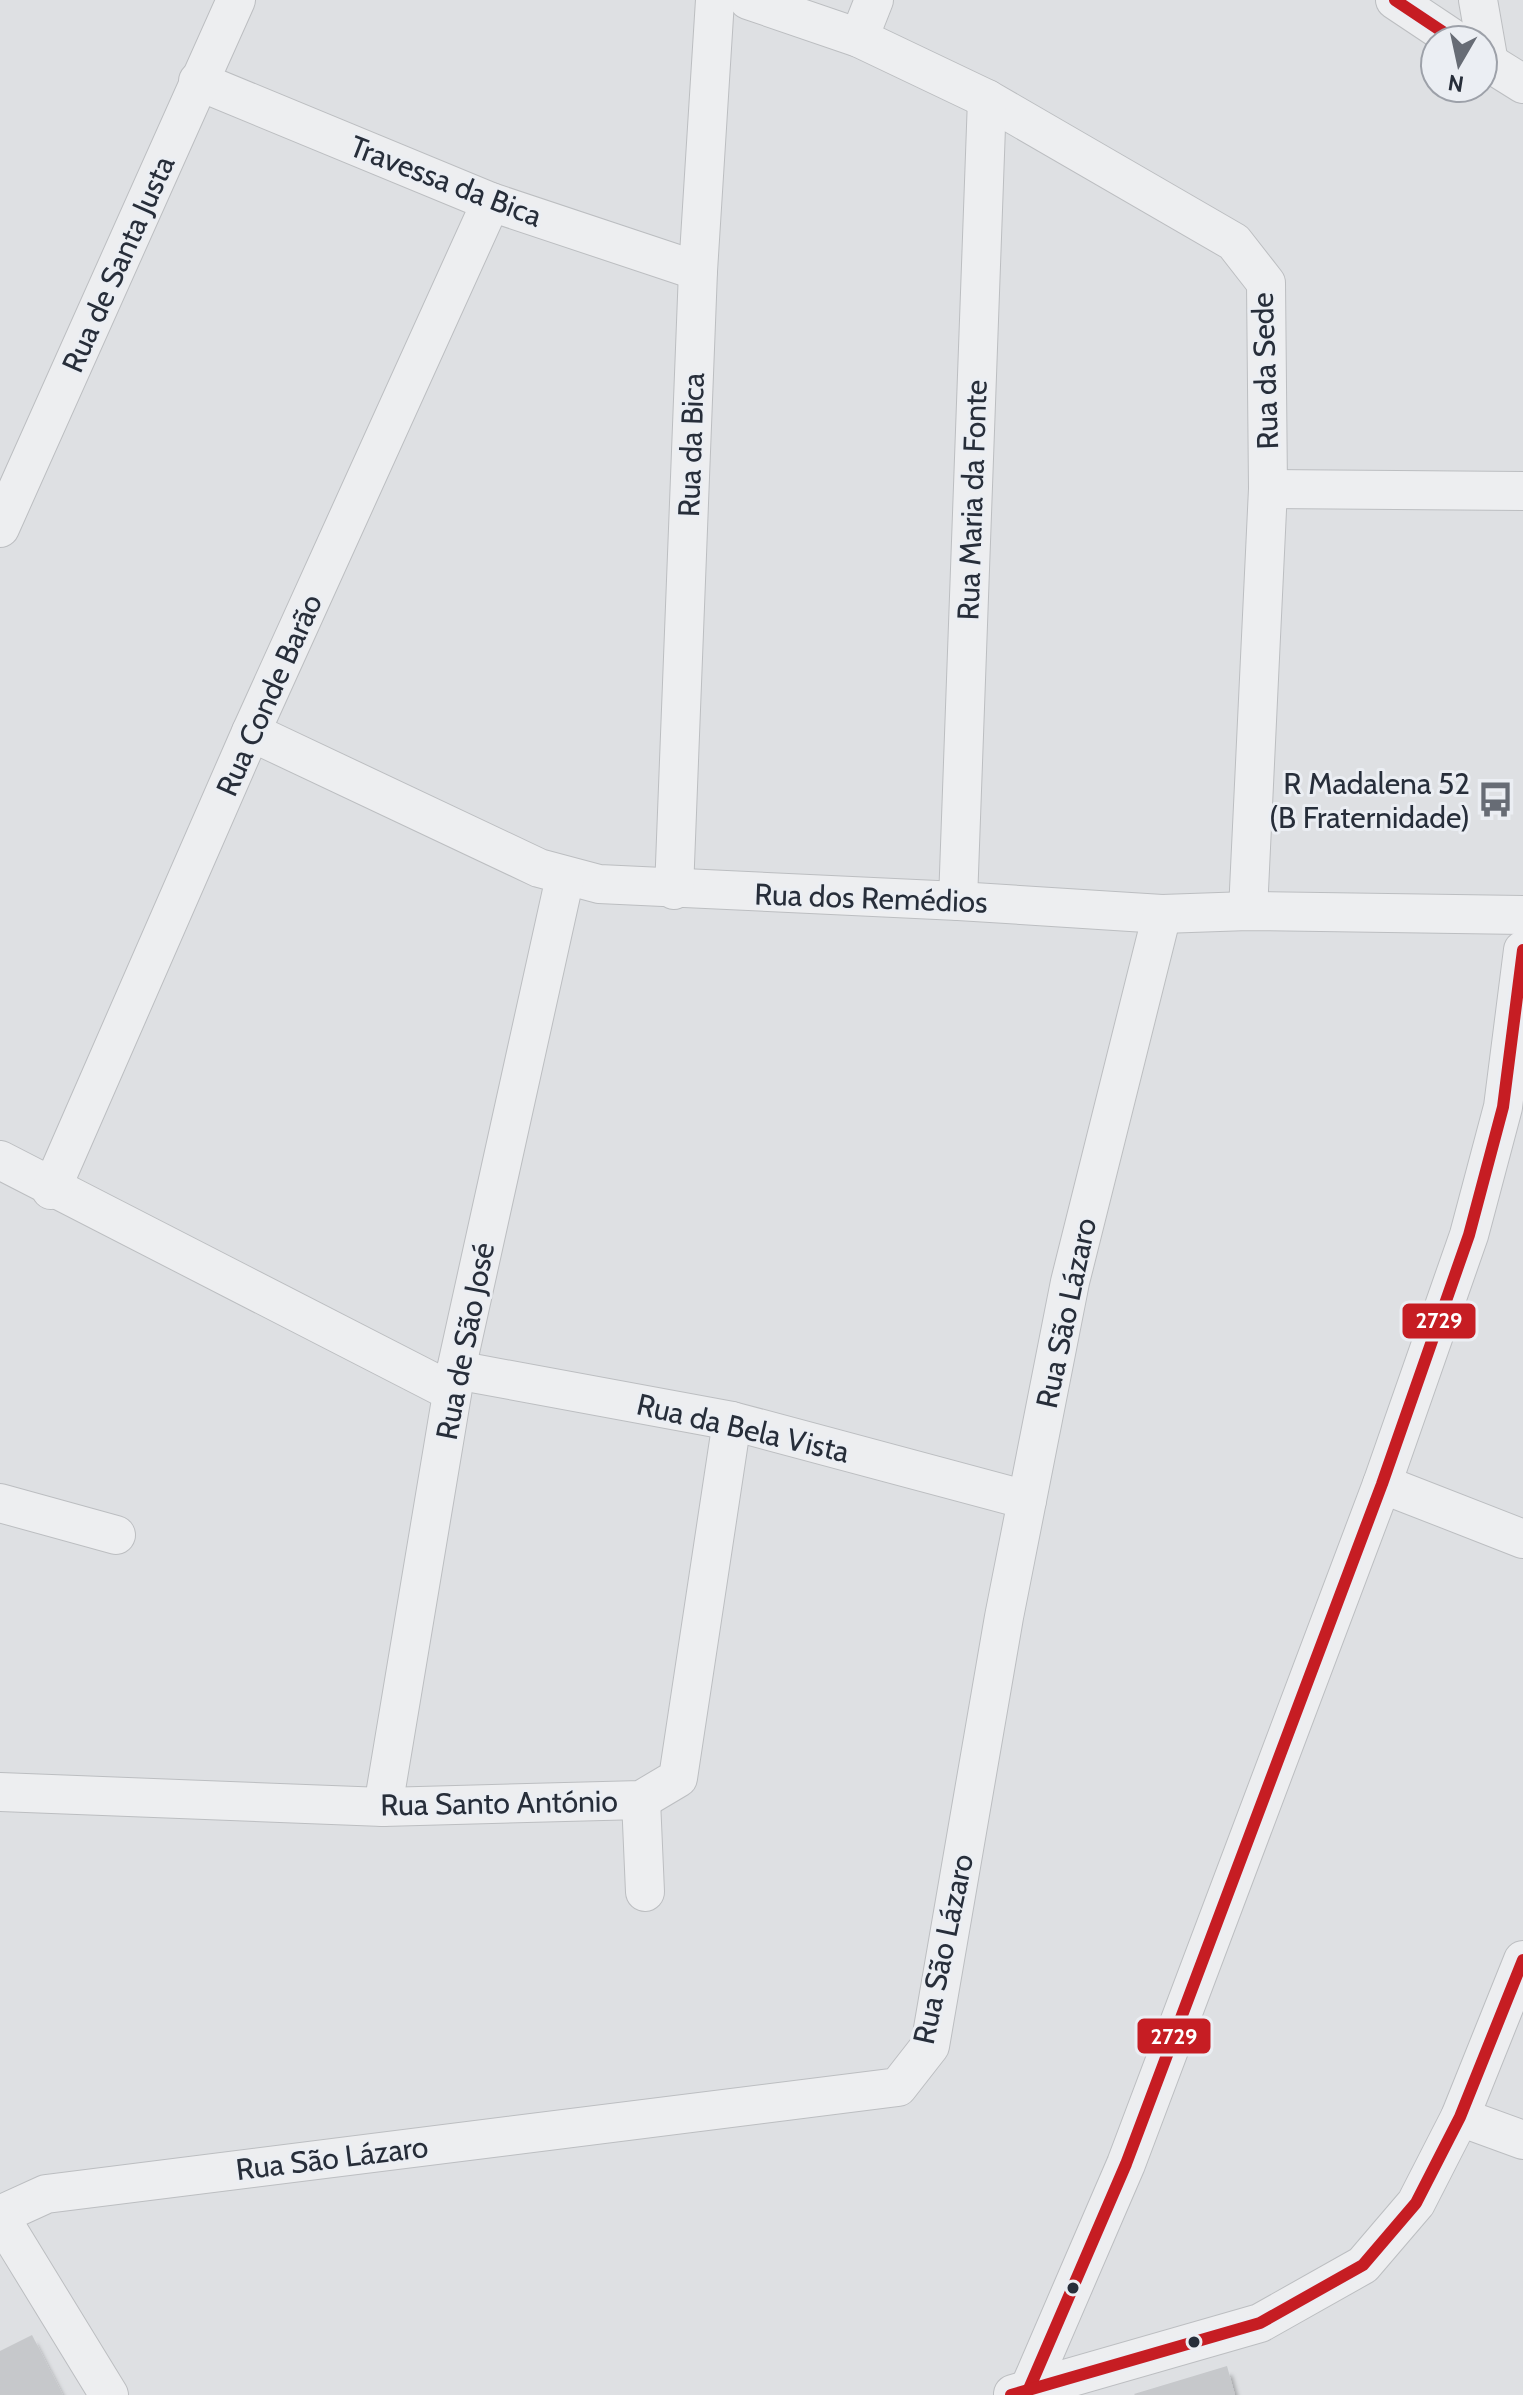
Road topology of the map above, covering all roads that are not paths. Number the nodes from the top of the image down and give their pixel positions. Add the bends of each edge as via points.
1 (236, 0) edge
2 (715, 0) edge
3 (748, 0) edge
4 (874, 0) edge
5 (1395, 0) edge
6 (1478, 0) edge
7 (1431, 24) edge
8 (1481, 24) edge
9 (859, 38) junction
10 (1499, 69) edge
11 (198, 81) junction
12 (1523, 84) edge
13 (987, 99) junction
14 (491, 202) junction
15 (698, 271) junction
16 (1268, 489) junction
17 (1523, 491) edge
18 (0, 528) edge
19 (251, 732) junction
20 (565, 877) junction
21 (674, 890) junction
22 (958, 901) junction
23 (1248, 911) junction
24 (1162, 914) junction
25 (1523, 915) edge
26 (1523, 950) edge
27 (0, 1160) edge
28 (51, 1190) junction
29 (454, 1381) junction
30 (732, 1421) junction
31 (1382, 1484) junction
32 (1027, 1500) junction
33 (0, 1503) edge
34 (116, 1535) dead end
35 (1523, 1539) edge
36 (0, 1792) edge
37 (641, 1800) junction
38 (383, 1807) junction
39 (645, 1892) dead end
40 (1523, 1960) edge
41 (1460, 2117) junction
42 (1523, 2140) edge
43 (0, 2216) edge
44 (1020, 2392) edge
45 (109, 2395) edge

1 - 11 street, Rua de Santa Justa
2 - 15 street, Rua da Bica
3 - 9 street, Rua da Sede
4 - 9 street
5 - 7 street
6 - 8 street
9 - 13 street, Rua da Sede
10 - 12 street
11 - 14 street, Travessa da Bica
11 - 18 street, Rua de Santa Justa
13 - 16 street, Rua da Sede via 1234,242 1266,283
13 - 22 street, Rua Maria da Fonte
14 - 15 street, Travessa da Bica
14 - 19 street, Rua Conde Barão
15 - 21 street, Rua da Bica
16 - 17 street
16 - 23 street, Rua da Sede
19 - 20 street, Rua dos Remédios
19 - 28 street, Rua Conde Barão
20 - 21 street, Rua dos Remédios
20 - 29 street, Rua de São José
21 - 22 street, Rua dos Remédios
22 - 24 street, Rua dos Remédios
23 - 24 street, Rua dos Remédios
23 - 25 street, Rua dos Remédios
24 - 32 street, Rua São Lázaro via 1070,1282
26 - 31 street via 1503,1107 1469,1235
27 - 28 street, Rua da Bela Vista
28 - 29 street, Rua da Bela Vista
29 - 30 street, Rua da Bela Vista
29 - 38 street, Rua de São José
30 - 32 street, Rua da Bela Vista
30 - 37 street, Rua Santo António via 678,1778
31 - 35 street
31 - 44 street via 1126,2164
32 - 43 street, Rua São Lázaro via 930,2046 898,2087 46,2194
33 - 34 street
36 - 38 street, Rua Santo António
37 - 38 street, Rua Santo António
37 - 39 street
40 - 41 street
41 - 42 street
41 - 44 street via 1416,2203 1363,2265 1260,2323
43 - 45 street

